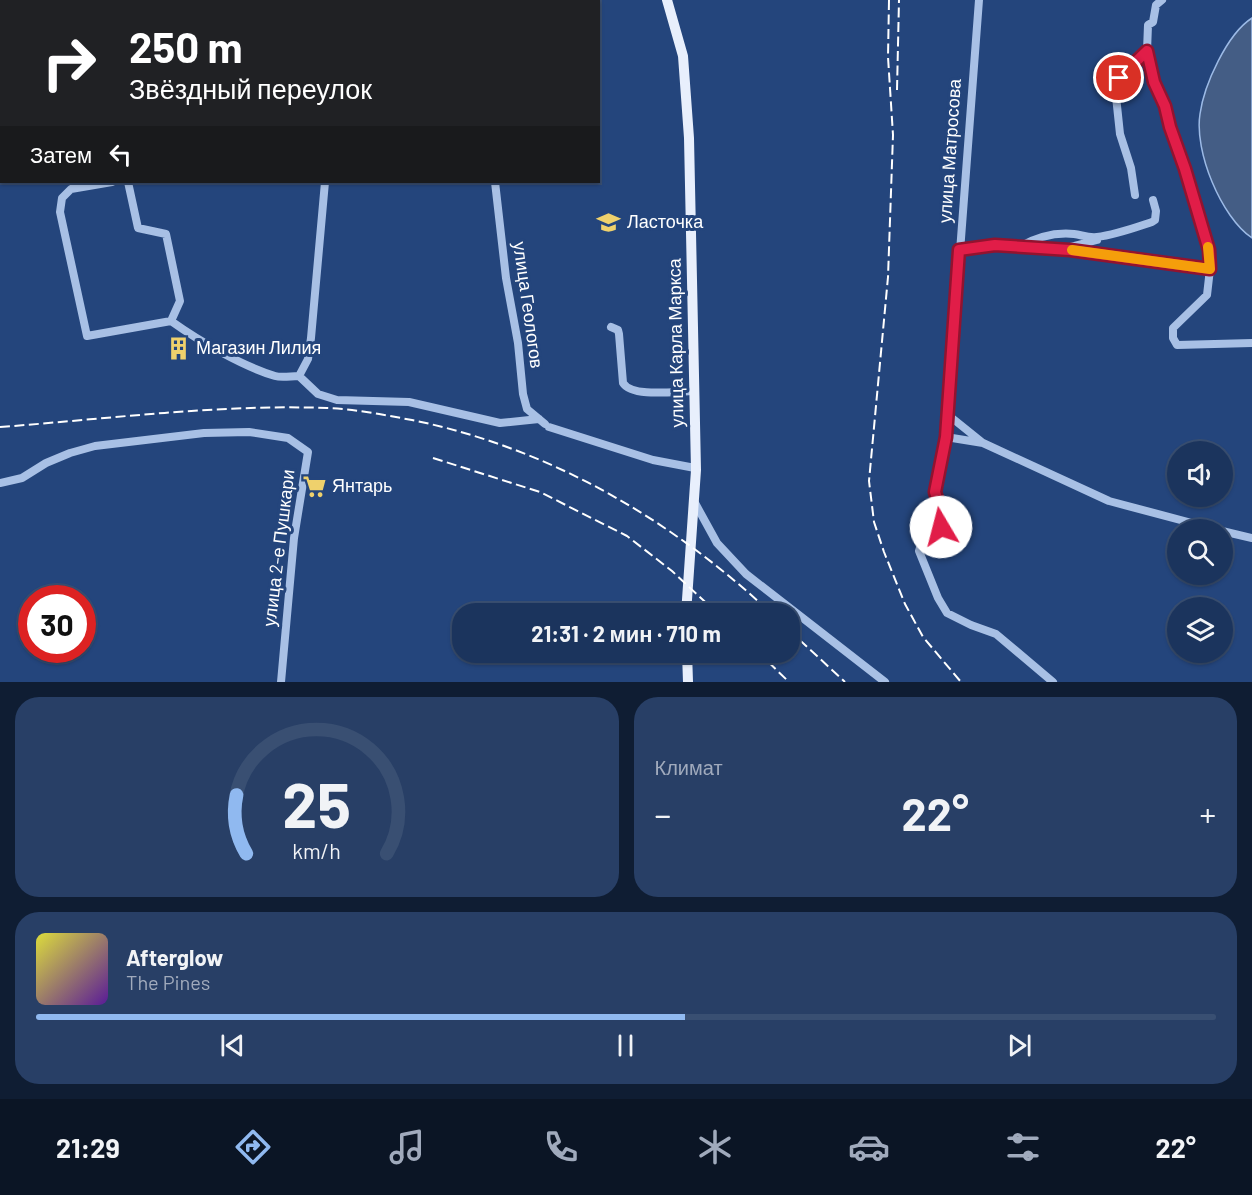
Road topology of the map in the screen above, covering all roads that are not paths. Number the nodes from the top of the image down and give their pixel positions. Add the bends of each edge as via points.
1 (667, 0) edge
2 (979, 0) edge
3 (1162, 0) edge
4 (1147, 51) junction
5 (106, 183) edge
6 (128, 183) edge
7 (325, 183) edge
8 (495, 183) edge
9 (1135, 195) dead end
10 (1153, 200) dead end
11 (1102, 236) junction
12 (1019, 247) junction
13 (959, 250) junction
14 (1062, 250) junction
15 (1210, 269) junction
16 (171, 321) junction
17 (611, 327) dead end
18 (1252, 344) edge
19 (298, 376) junction
20 (694, 391) junction
21 (948, 414) junction
22 (544, 423) junction
23 (946, 437) junction
24 (983, 443) junction
25 (695, 468) junction
26 (0, 483) edge
27 (694, 503) junction
28 (1177, 519) edge
29 (1233, 534) edge
30 (1252, 538) edge
31 (686, 603) edge
32 (687, 663) edge
33 (282, 682) edge
34 (688, 682) edge
35 (885, 682) edge
36 (1053, 682) edge

1 - 20 main road, улица Карла Маркса via 682,57 689,138
2 - 13 street, улица Матросова
3 - 4 street via 1148,25
4 - 9 street via 1115,87 1120,134
4 - 15 street via 1209,250
5 - 16 street via 71,189 62,198 60,212 87,336
6 - 16 street via 138,228 166,234 180,301
7 - 19 street via 308,359
8 - 22 street, улица Геологов via 524,394 527,408
10 - 11 street via 1155,220
11 - 12 street via 1058,234
11 - 14 street via 1097,241
12 - 13 street via 995,245
12 - 14 street
13 - 21 street, улица Матросова
14 - 15 street
15 - 18 street via 1208,295 1173,328 1173,338 1177,345
16 - 19 street via 196,339 256,368 278,377
17 - 20 street via 618,330 626,387 638,392
19 - 22 street via 318,394 337,400 409,402 500,423
20 - 25 main road, улица Карла Маркса
21 - 23 street, улица Матросова
21 - 24 street
22 - 25 street via 653,460
23 - 24 street
23 - 36 street, улица Матросова via 935,492 943,518 941,527 934,537 922,542 919,550 938,598 947,613 996,634
24 - 28 street via 1109,501
25 - 27 main road, улица Карла Маркса
26 - 33 street, улица 2-е Пушкари via 22,478 70,453 124,441 249,432 288,438 302,447 308,452 294,538
27 - 31 main road, улица Карла Маркса
27 - 35 street via 717,543 746,574
29 - 30 street
32 - 34 main road

